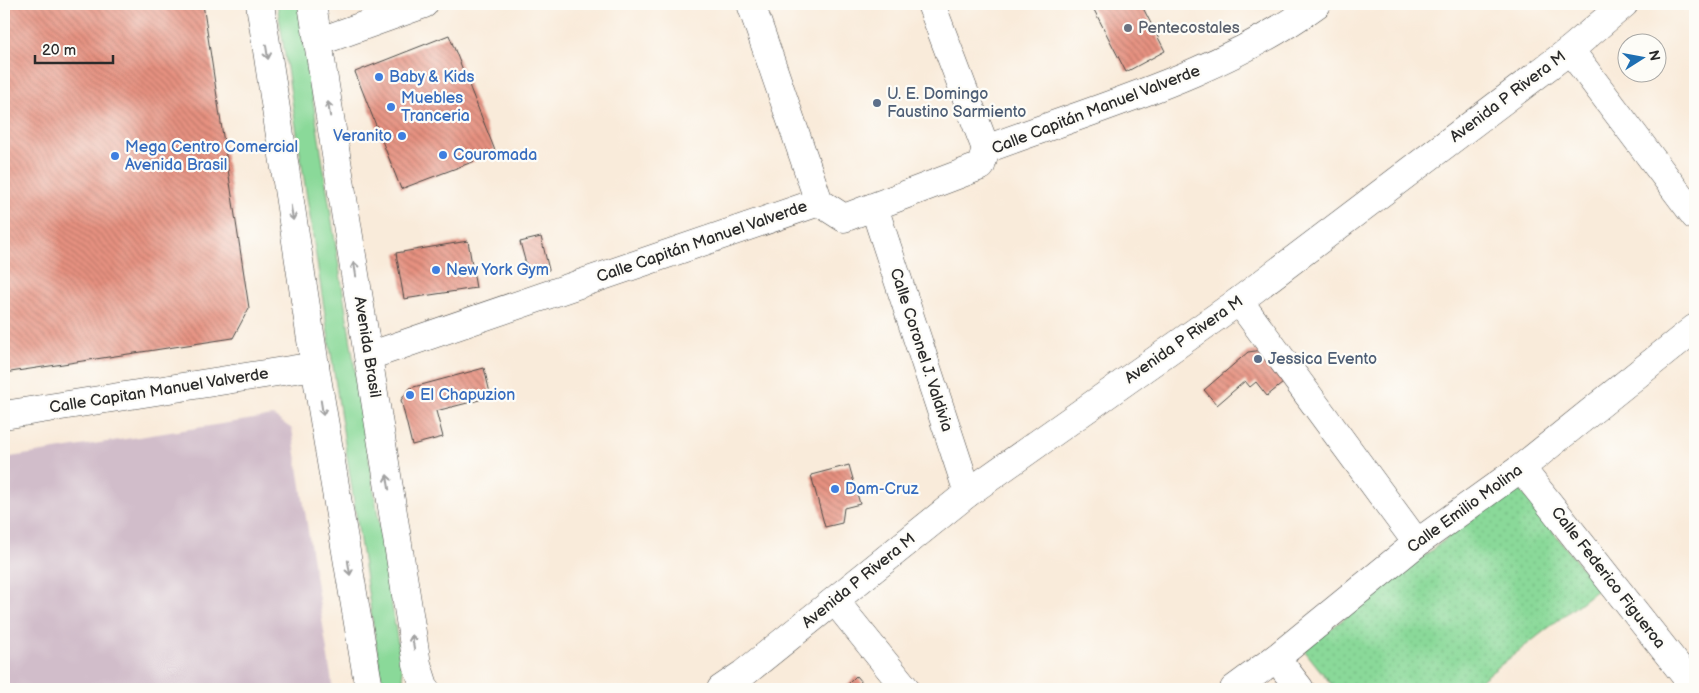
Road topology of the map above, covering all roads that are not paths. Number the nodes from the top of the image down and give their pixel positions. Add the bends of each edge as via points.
1 (260, 4) edge
2 (312, 4) edge
3 (424, 4) edge
4 (751, 4) edge
5 (931, 4) edge
6 (1317, 4) edge
7 (1624, 4) edge
8 (318, 42) junction
9 (1570, 50) junction
10 (986, 148) junction
11 (819, 202) junction
12 (874, 207) junction
13 (1695, 216) edge
14 (1239, 301) junction
15 (1695, 328) edge
16 (369, 356) junction
17 (315, 366) junction
18 (4, 415) edge
19 (1522, 468) junction
20 (968, 493) junction
21 (1417, 543) junction
22 (835, 601) junction
23 (1276, 658) junction
24 (739, 682) edge
25 (1695, 688) edge
26 (369, 689) edge
27 (425, 689) edge
28 (721, 689) edge
29 (906, 689) edge
30 (1234, 689) edge
31 (1300, 689) edge

1 -> 17 street
2 - 8 street, Avenida Brasil
3 - 8 street
4 - 11 street
5 - 10 street
6 - 10 street, Calle Capitán Manuel Valverde via 1210,66
7 - 9 street, Avenida P Rivera M
16 -> 8 street, Avenida Brasil
9 - 13 street
9 - 14 street, Avenida P Rivera M
10 - 12 street, Calle Capitán Manuel Valverde via 981,166
11 - 12 street, Calle Capitán Manuel Valverde via 844,218
11 - 16 street, Calle Capitán Manuel Valverde
12 - 20 street, Calle Coronel J. Valdivia
14 - 20 street, Avenida P Rivera M
14 - 21 street
15 - 19 street, Calle Emilio Molina
27 -> 16 street, Avenida Brasil via 417,664
17 - 18 street, Calle Capitan Manuel Valverde
17 -> 26 street
19 - 21 street, Calle Emilio Molina
19 - 25 street, Calle Federico Figueroa
20 - 22 street, Avenida P Rivera M
21 - 23 street, Calle Emilio Molina
22 - 24 street, Avenida P Rivera M
22 - 29 street
23 - 30 street, Calle Emilio Molina
23 - 31 street
24 - 28 street, Avenida P Rivera M

